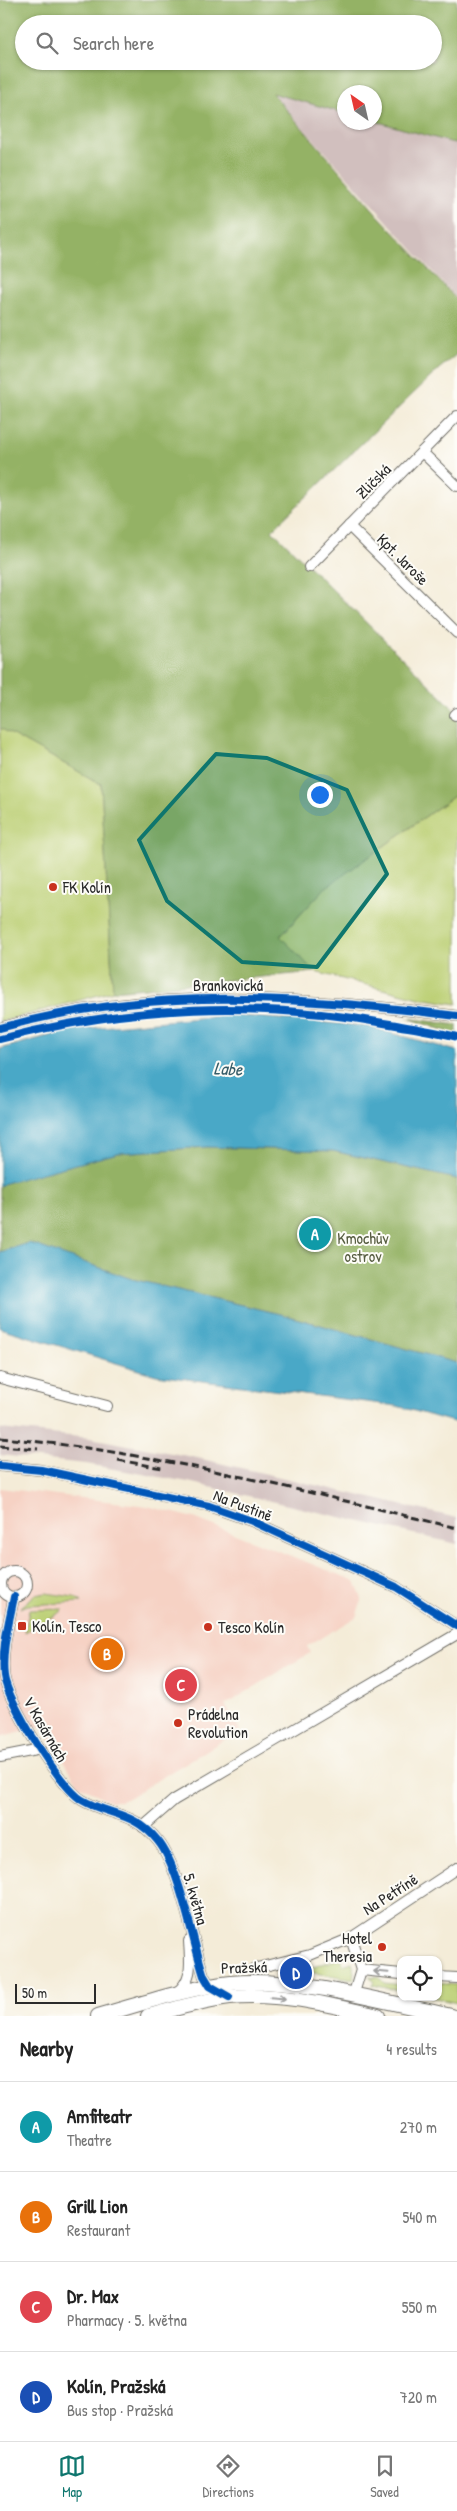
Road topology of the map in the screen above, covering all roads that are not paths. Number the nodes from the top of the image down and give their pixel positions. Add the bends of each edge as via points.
1 (457, 416) edge
2 (422, 452) junction
3 (457, 486) edge
4 (349, 526) junction
5 (310, 567) dead end
6 (457, 633) edge
7 (457, 1016) edge
8 (0, 1028) edge
9 (0, 1378) edge
10 (106, 1406) dead end
11 (0, 1466) edge
12 (14, 1597) dead end
13 (457, 1626) edge
14 (457, 1634) edge
15 (41, 1749) junction
16 (0, 1757) edge
17 (143, 1827) junction
18 (457, 1868) edge
19 (188, 1922) junction
20 (351, 1938) junction
21 (253, 1969) dead end
22 (361, 1970) junction
23 (397, 1974) edge
24 (442, 1977) edge
25 (457, 1978) edge
26 (210, 1986) junction
27 (173, 1995) junction
28 (353, 1996) junction
29 (229, 1997) junction
30 (192, 2004) junction
31 (98, 2016) edge
32 (148, 2016) edge
33 (378, 2016) edge
34 (452, 2016) edge

1 - 2 street, Zličská
2 - 3 street
2 - 4 street, Zličská
4 - 5 street, Zličská
4 - 6 street, Kpt. Jaroše
7 - 8 street, Brankovická via 251,997 179,999 80,1010
9 - 10 street
11 - 13 street, Na Pustině via 41,1470 209,1506 252,1521 396,1587
12 - 15 street, V Kasárnách via 3,1663 4,1679
14 - 17 street via 174,1800
15 - 16 street, V Kasárnách
15 - 17 street, V Kasárnách via 73,1793 96,1806 128,1816
17 - 19 street, 5. května via 159,1842 170,1862
18 - 20 street, Na Petříně
19 - 26 street, 5. května
19 - 27 street, 5. května via 190,1973 185,1984
20 - 21 street, Na Petříně via 310,1955
20 - 22 street
23 -> 22 street
22 - 28 street
24 - 25 street
26 - 27 street, Pražská
26 - 28 street, Pražská via 274,1984
26 - 29 street
26 - 30 street
27 - 31 street, Pražská
28 - 34 street, Pražská
29 - 30 street, Pražská
29 -> 33 street, Pražská via 285,1998
30 - 32 street, Pražská

